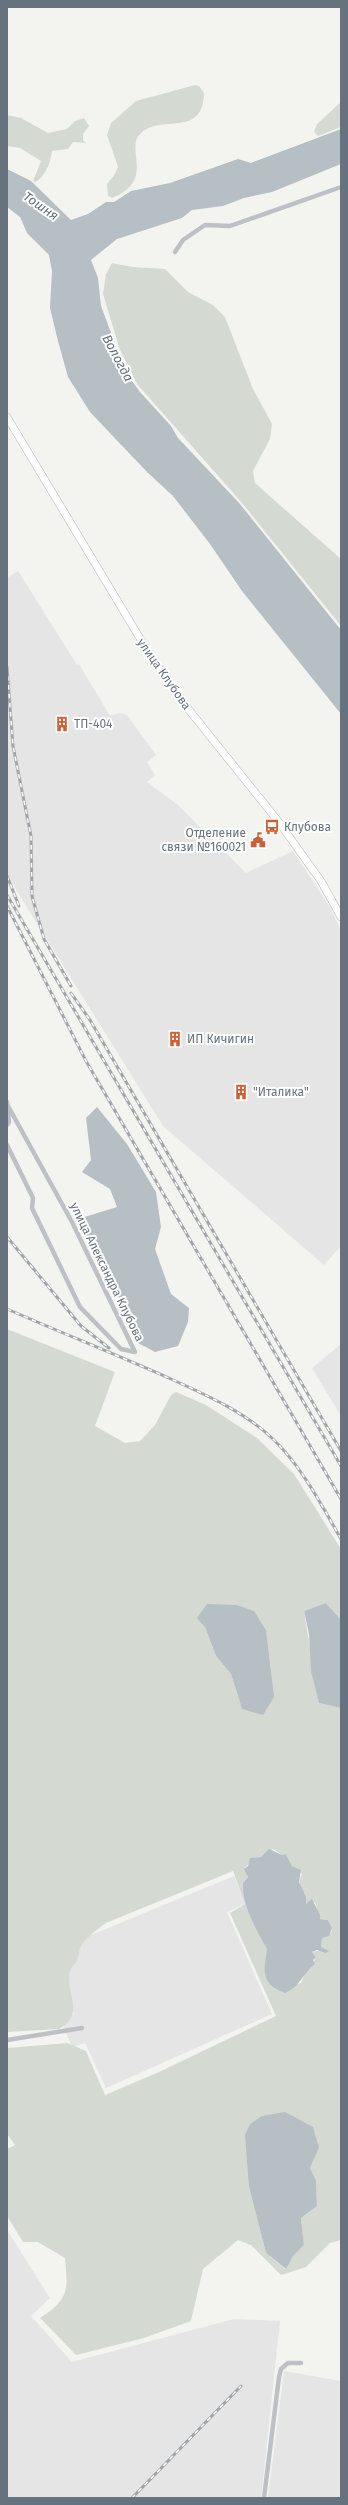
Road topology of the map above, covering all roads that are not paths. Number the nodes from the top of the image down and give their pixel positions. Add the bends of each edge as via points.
1 (341, 187) edge
2 (175, 252) dead end
3 (7, 417) edge
4 (341, 917) edge
5 (8, 1104) edge
6 (7, 1125) edge
7 (7, 1145) edge
8 (82, 2028) dead end
9 (7, 2040) edge
10 (301, 2363) dead end
11 (264, 2498) edge

1 - 2 street via 230,226 204,225 184,240
3 - 4 main road, улица Клубова via 150,655 189,710 278,821 321,881
5 - 6 street, улица Александра Клубова
5 - 7 street, улица Александра Клубова via 72,1222 135,1352 121,1349 80,1308 32,1208 33,1198
8 - 9 street
10 - 11 street via 288,2363 281,2369 278,2377

